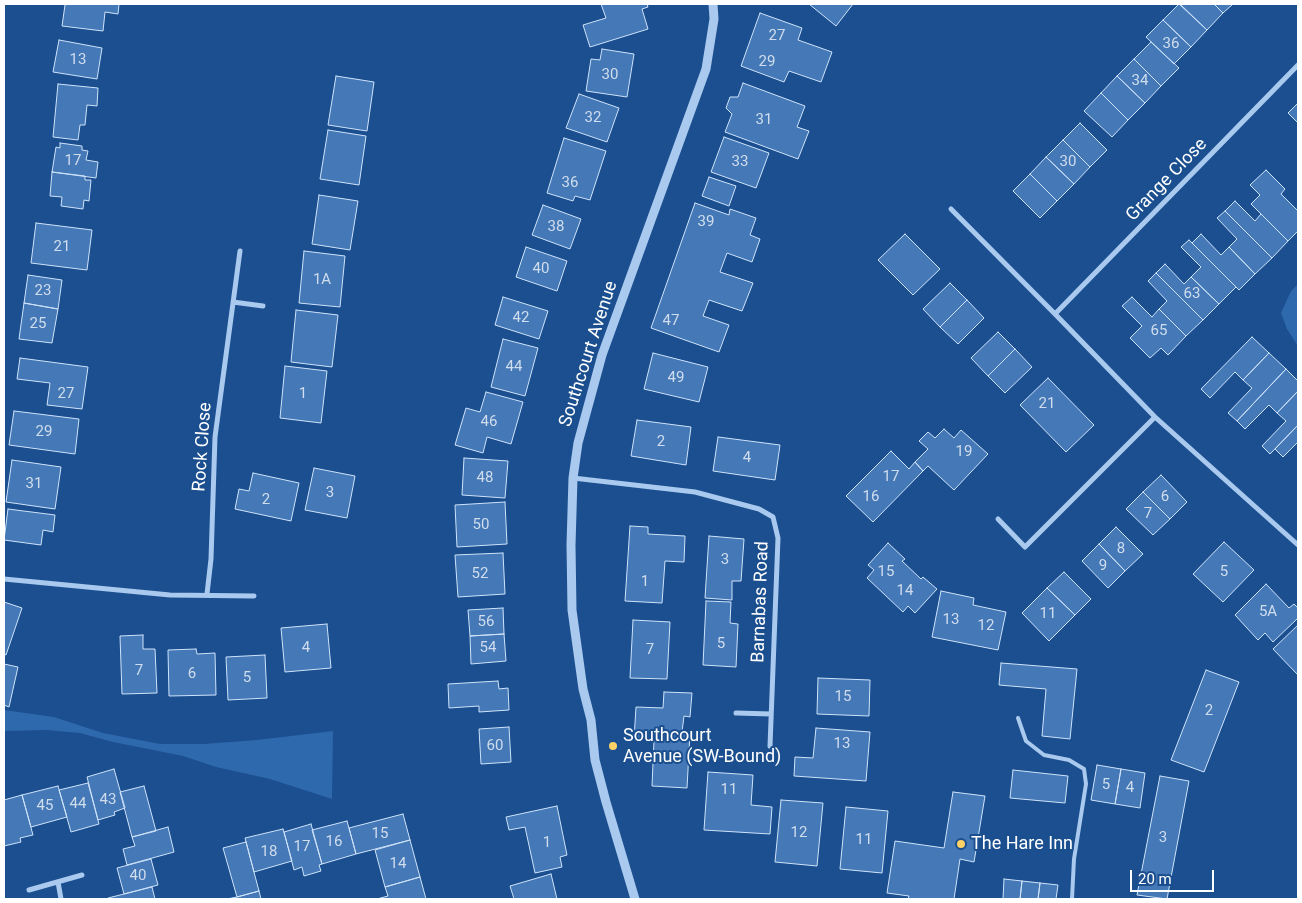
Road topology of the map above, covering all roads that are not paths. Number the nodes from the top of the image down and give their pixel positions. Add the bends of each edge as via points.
1 (713, 4) edge
2 (1298, 65) edge
3 (951, 209) dead end
4 (240, 250) dead end
5 (233, 302) junction
6 (262, 306) dead end
7 (1055, 314) junction
8 (1155, 418) junction
9 (573, 478) junction
10 (998, 519) dead end
11 (1298, 545) edge
12 (4, 579) edge
13 (207, 594) junction
14 (254, 596) dead end
15 (736, 713) dead end
16 (771, 714) junction
17 (1018, 718) dead end
18 (770, 746) dead end
19 (82, 875) dead end
20 (58, 882) junction
21 (29, 890) dead end
22 (61, 899) edge
23 (635, 899) edge
24 (1072, 899) edge

1 - 9 street, Southcourt Avenue via 714,19 706,68 602,355 578,443
2 - 7 street, Grange Close
3 - 7 street
4 - 5 street, Rock Close
5 - 6 street
5 - 13 street, Rock Close via 215,437
7 - 8 street
8 - 10 street via 1025,547
8 - 11 street
9 - 16 street, Barnabas Road via 694,492 759,509 773,517 778,538
9 - 23 street, Southcourt Avenue via 572,610 583,689 591,720 595,760
12 - 13 street via 170,595
13 - 14 street
15 - 16 street
16 - 18 street, Barnabas Road
17 - 24 lane via 1026,741 1044,756 1069,760 1084,769 1086,784 1074,859
19 - 20 street
20 - 21 street
20 - 22 street

